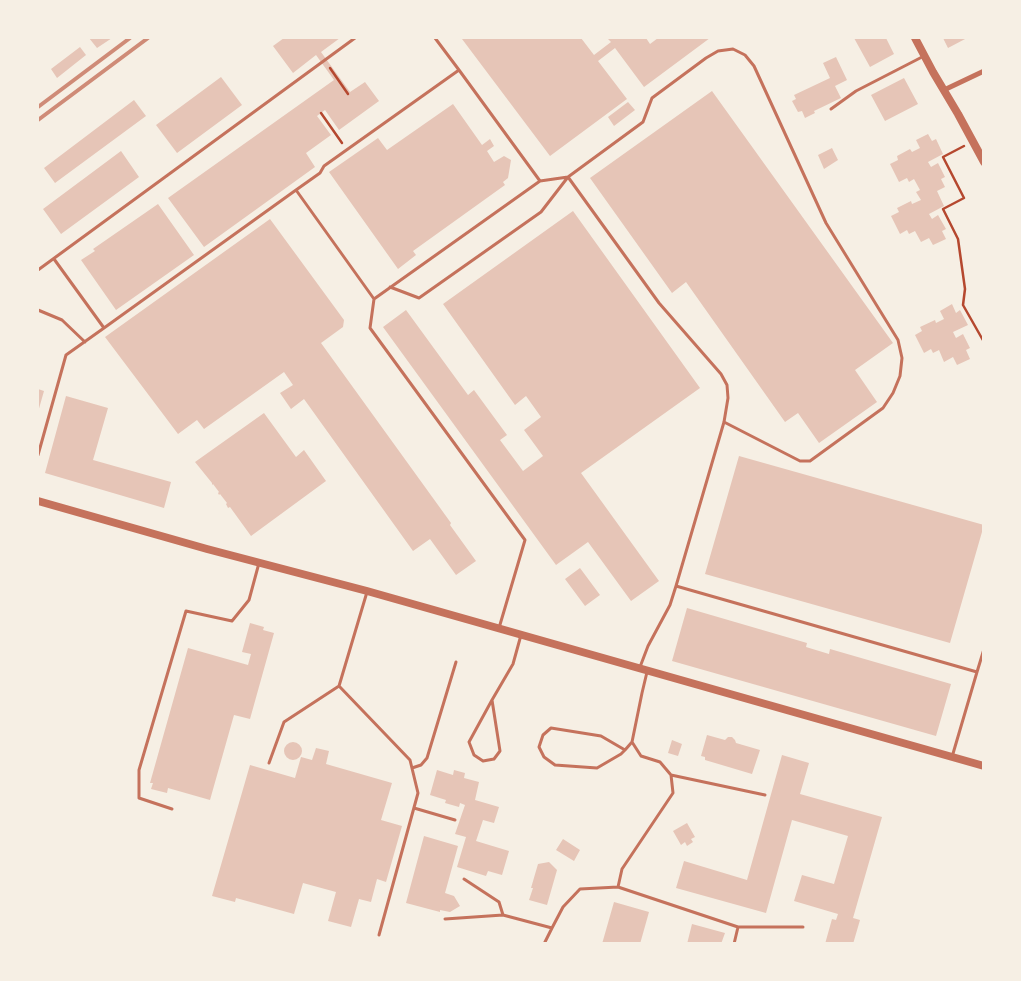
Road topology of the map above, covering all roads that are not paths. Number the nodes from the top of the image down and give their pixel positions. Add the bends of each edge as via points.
1 (355, 38) edge
2 (436, 38) edge
3 (915, 38) edge
4 (925, 56) junction
5 (459, 70) junction
6 (984, 71) edge
7 (944, 90) junction
8 (831, 109) dead end
9 (984, 162) edge
10 (568, 177) junction
11 (540, 181) junction
12 (296, 190) junction
13 (54, 259) junction
14 (38, 270) edge
15 (390, 288) junction
16 (374, 298) junction
17 (38, 310) edge
18 (104, 328) junction
19 (85, 342) junction
20 (724, 422) junction
21 (38, 454) edge
22 (38, 501) edge
23 (259, 563) junction
24 (676, 586) junction
25 (367, 591) junction
26 (498, 628) junction
27 (521, 635) junction
28 (984, 649) edge
29 (456, 662) dead end
30 (644, 670) junction
31 (977, 672) junction
32 (339, 686) junction
33 (492, 700) junction
34 (632, 742) junction
35 (625, 750) junction
36 (952, 758) junction
37 (270, 763) dead end
38 (984, 766) edge
39 (412, 768) junction
40 (671, 775) junction
41 (765, 795) dead end
42 (172, 808) dead end
43 (414, 808) junction
44 (455, 820) dead end
45 (464, 879) dead end
46 (618, 887) junction
47 (503, 915) junction
48 (445, 919) dead end
49 (738, 926) junction
50 (803, 927) dead end
51 (552, 928) junction
52 (379, 935) dead end
53 (544, 944) edge
54 (734, 944) edge

1 - 13 lane
2 - 5 lane
3 - 4 street
4 - 7 street
4 - 8 lane via 856,92
5 - 11 lane
5 - 12 lane via 324,166 320,173
6 - 7 street
7 - 9 street
10 - 11 lane
10 - 15 lane via 541,212 419,298
10 - 20 lane via 659,304 721,374 728,398
10 - 20 lane via 643,122 652,98 706,58 718,51 732,49 746,55 754,66 826,223 898,340 902,358 900,376 882,408 810,461 800,461
11 - 15 lane
12 - 16 lane
12 - 18 lane
13 - 14 lane
13 - 18 lane
15 - 16 lane
16 - 26 lane via 370,328 525,540
17 - 19 lane via 62,320
18 - 19 lane
19 - 21 lane via 66,355
20 - 24 lane
22 - 23 street
23 - 25 street
23 - 42 lane via 249,600 232,621 186,611 139,770 139,798
24 - 30 lane via 670,605 644,654
24 - 31 lane
25 - 26 street
25 - 32 lane
26 - 27 street
27 - 30 street
27 - 33 lane via 513,664
28 - 31 lane
29 - 39 lane via 428,758
30 - 34 lane
30 - 36 street
31 - 36 lane
32 - 37 lane via 284,722
32 - 39 lane via 410,760
33 - 33 lane via 469,742 474,755 483,761 494,759 500,751
34 - 35 lane
34 - 40 lane via 642,756 660,762
35 - 35 lane via 597,768 556,765 544,757 540,747 543,735 551,728 602,736
36 - 38 street
39 - 43 lane via 418,793
40 - 41 lane
40 - 46 lane via 672,792 622,869
43 - 44 lane
43 - 52 lane
45 - 47 lane via 499,902
46 - 49 lane
46 - 51 lane via 580,889 563,907
47 - 48 lane
47 - 51 lane
49 - 50 lane
49 - 54 lane
51 - 53 lane

